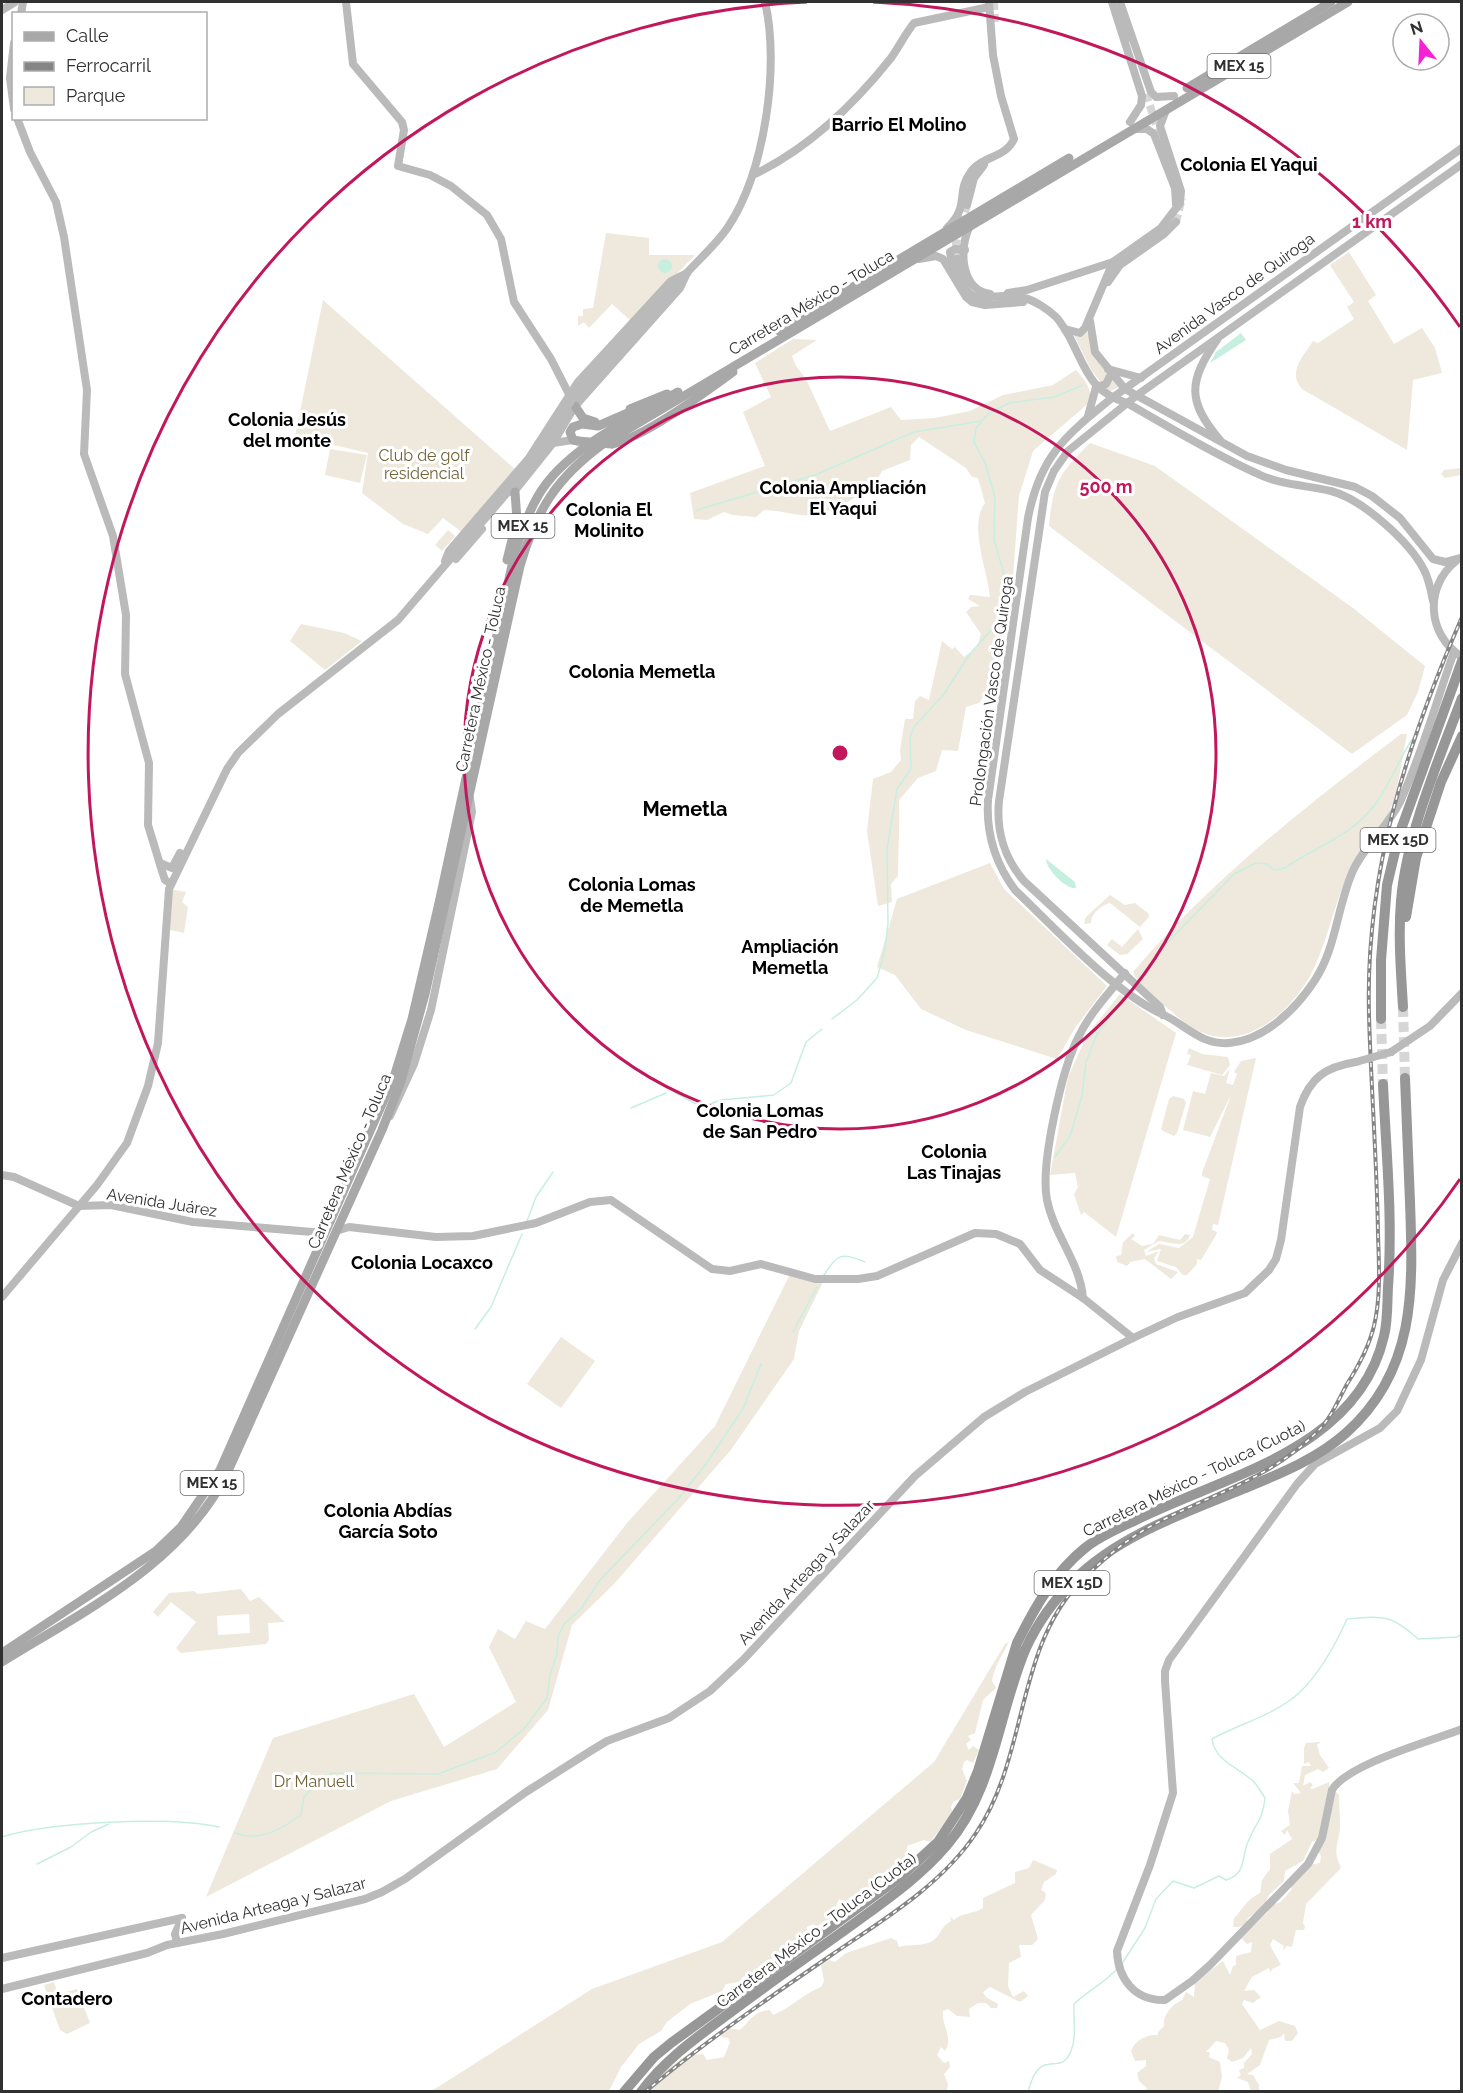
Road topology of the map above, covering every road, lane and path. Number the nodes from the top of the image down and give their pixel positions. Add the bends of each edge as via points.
1 (15, 2) edge
2 (346, 2) edge
3 (765, 2) edge
4 (1112, 2) edge
5 (1120, 2) edge
6 (1331, 2) edge
7 (1348, 2) edge
8 (989, 4) edge
9 (2, 10) edge
10 (995, 23) tunnel mouth
11 (12, 60) edge
12 (998, 80) junction
13 (1146, 94) junction
14 (1174, 96) junction
15 (12, 97) edge
16 (1168, 106) junction
17 (18, 120) edge
18 (1130, 125) junction
19 (1158, 133) junction
20 (1461, 148) edge
21 (995, 156) junction
22 (1461, 164) edge
23 (753, 175) junction
24 (967, 205) tunnel mouth
25 (1176, 222) tunnel mouth
26 (971, 225) junction
27 (934, 238) junction
28 (965, 250) junction
29 (957, 259) tunnel mouth
30 (908, 262) junction
31 (1113, 262) junction
32 (687, 273) junction
33 (1107, 282) junction
34 (958, 286) junction
35 (1034, 303) junction
36 (1090, 321) junction
37 (1065, 329) junction
38 (1220, 335) junction
39 (758, 350) junction
40 (601, 358) junction
41 (609, 366) junction
42 (1105, 367) junction
43 (1111, 374) junction
44 (1141, 378) junction
45 (1095, 387) junction
46 (1125, 389) junction
47 (680, 392) junction
48 (568, 394) junction
49 (666, 395) junction
50 (1136, 396) junction
51 (1112, 398) junction
52 (1127, 403) junction
53 (1153, 405) junction
54 (575, 406) junction
55 (1148, 415) junction
56 (1086, 419) junction
57 (574, 437) junction
58 (553, 443) junction
59 (1223, 444) junction
60 (1246, 456) junction
61 (1244, 467) junction
62 (514, 492) junction
63 (1410, 531) junction
64 (1396, 537) junction
65 (1461, 558) edge
66 (1433, 560) junction
67 (443, 568) junction
68 (1424, 568) junction
69 (1434, 601) junction
70 (504, 602) junction
71 (1015, 608) junction
72 (1028, 610) junction
73 (1459, 660) edge
74 (1461, 698) edge
75 (1461, 736) edge
76 (188, 847) junction
77 (159, 861) junction
78 (171, 884) junction
79 (1400, 947) junction
80 (1125, 973) junction
81 (1116, 984) junction
82 (1461, 993) edge
83 (1403, 1006) tunnel mouth
84 (1163, 1015) junction
85 (1381, 1019) tunnel mouth
86 (1405, 1078) tunnel mouth
87 (1383, 1083) tunnel mouth
88 (2, 1175) edge
89 (79, 1206) junction
90 (344, 1214) junction
91 (350, 1227) junction
92 (336, 1231) junction
93 (324, 1233) junction
94 (1461, 1243) edge
95 (2, 1297) edge
96 (1083, 1298) junction
97 (1133, 1338) junction
98 (2, 1653) edge
99 (2, 1662) edge
100 (1461, 1728) edge
101 (177, 1943) junction
102 (2, 1958) edge
103 (2, 1989) edge
104 (624, 2091) edge
105 (641, 2091) edge

1 - 9 street
2 - 48 street via 353,64 402,122 398,166 451,186 487,214 501,239 514,302 549,355
3 - 23 street via 771,24 767,117
4 - 13 street
5 - 13 street
6 - 14 main road, Carretera México - Toluca / MEX 15
7 - 16 main road, Carretera México - Toluca / MEX 15
8 - 12 street
8 - 23 street via 914,23 890,59 847,108 807,144
10 - 12 street
11 - 15 street
12 - 21 street via 1014,139
13 - 14 street
13 - 18 street
14 - 18 main road, Carretera México - Toluca / MEX 15
16 - 18 main road, Carretera México - Toluca / MEX 15
16 - 19 street
17 - 77 street via 56,202 64,237 87,390 84,454 108,517 118,561 127,623 125,674 149,763 147,813
18 - 19 street
18 - 26 main road, Carretera México - Toluca / MEX 15
18 - 27 main road, Carretera México - Toluca / MEX 15
19 - 31 street via 1176,193 1173,211 1161,228
20 - 44 street, Avenida Vasco de Quiroga
21 - 24 street via 976,174
21 - 27 street via 968,174 960,214
22 - 38 street, Avenida Vasco de Quiroga
23 - 32 street via 726,230
25 - 33 street via 1120,265
26 - 28 street
26 - 30 main road, Carretera México - Toluca / MEX 15
27 - 47 main road, Carretera México - Toluca / MEX 15
28 - 31 street via 966,274 974,289 991,294 1027,290
28 - 34 street via 950,252
29 - 35 street via 963,285 971,295 1025,298
30 - 34 street via 936,256 943,260
30 - 39 main road, Carretera México - Toluca / MEX 15
31 - 33 street
32 - 40 street via 671,282
32 - 41 street via 680,288
32 - 67 street, bridge via 573,398 531,465
33 - 36 street
34 - 35 street via 966,297 981,305
35 - 37 street via 1057,317
36 - 37 street via 1080,333
36 - 42 street via 1093,346
37 - 45 street
38 - 50 street, Avenida Vasco de Quiroga
38 - 59 street via 1201,362 1194,386 1203,419
39 - 57 main road, bridge via 714,385 625,440 602,444
39 - 90 main road, Carretera México - Toluca / MEX 15 via 603,444 572,468 546,501 530,531 417,1026 382,1130
40 - 41 street
40 - 48 street
41 - 54 street
42 - 43 street
42 - 44 street
43 - 45 street via 1106,384
43 - 46 street
44 - 46 street, Avenida Vasco de Quiroga
45 - 51 street
45 - 56 street
46 - 50 street
46 - 51 street, Avenida Vasco de Quiroga
47 - 49 main road
47 - 70 main road, Carretera México - Toluca / MEX 15 via 609,431 554,476 539,494 523,526
48 - 54 street
48 - 67 street via 529,458 449,551
49 - 54 main road via 597,422 584,418
49 - 57 main road via 598,426 579,425
50 - 52 street, Avenida Vasco de Quiroga
50 - 53 street
51 - 52 street
51 - 56 street, Prolongación Vasco de Quiroga
52 - 55 street
52 - 72 street, Prolongación Vasco de Quiroga via 1068,451 1054,471 1045,492
53 - 55 street
53 - 59 street
54 - 57 street
54 - 58 street
55 - 61 street
56 - 71 street, Prolongación Vasco de Quiroga via 1061,442 1045,464 1034,490
57 - 58 street
58 - 62 street
59 - 60 street
60 - 61 street via 1242,460
60 - 63 street via 1355,487 1400,518
61 - 64 street via 1288,484 1351,498 1381,519
62 - 67 street via 468,547
62 - 70 main road via 517,520 510,544
63 - 64 street via 1398,529
63 - 66 street
64 - 68 street
65 - 66 street
65 - 69 street via 1442,576
66 - 68 street via 1432,569
67 - 76 street via 398,620 294,700 238,753
68 - 69 street
69 - 73 street via 1439,632
70 - 93 main road, Carretera México - Toluca / MEX 15 via 404,1048
71 - 72 street
71 - 81 street, Prolongación Vasco de Quiroga via 988,800 992,845 1004,876 1015,890
72 - 80 street, Prolongación Vasco de Quiroga via 999,801 1002,841 1015,871 1024,881
73 - 84 street, Prolongación Vasco de Quiroga via 1400,801 1352,872 1326,959 1302,999 1268,1029 1231,1043 1205,1040
73 - 85 highway, MEX 15D via 1399,835 1387,885
74 - 79 highway, MEX 15D via 1413,841 1401,900
75 - 79 highway via 1416,858
76 - 77 street via 180,852 172,868
76 - 78 street
77 - 78 street via 165,880
78 - 89 street via 156,1061 127,1143
79 - 83 highway, MEX 15D
80 - 81 street
80 - 84 street, Prolongación Vasco de Quiroga via 1160,1007
81 - 84 street, Prolongación Vasco de Quiroga via 1154,1013
81 - 96 street via 1084,1026 1073,1049 1052,1131 1047,1171 1047,1201 1075,1264
82 - 97 street, Avenida Arteaga y Salazar, bridge via 1430,1026 1391,1052 1322,1072 1306,1090 1300,1107 1281,1240 1269,1270 1239,1296
86 - 105 highway, Carretera México - Toluca (Cuota) / MEX 15D via 1412,1262 1410,1311 1401,1352 1367,1410 1349,1431 1318,1453 1185,1512 1095,1561 1044,1616 1026,1648 986,1777 969,1813 945,1848 903,1888 701,2033 662,2066
87 - 104 highway, Carretera México - Toluca (Cuota) / MEX 15D via 1391,1253 1387,1320 1375,1364 1358,1395 1334,1421 1292,1449 1168,1504 1103,1536 1078,1554 1053,1580 1027,1623 971,1789 938,1842 898,1878 671,2043
88 - 89 street, Avenida Juárez
89 - 93 street, Avenida Juárez via 111,1204 193,1222
89 - 95 street
90 - 91 street
90 - 92 main road, Carretera México - Toluca / MEX 15
91 - 92 street
91 - 96 street via 436,1237 473,1236 536,1223 590,1202 611,1200 712,1269 730,1271 761,1264 824,1280 877,1276 969,1235 989,1233 1020,1244 1040,1270
92 - 99 main road, Carretera México - Toluca / MEX 15 via 225,1477 195,1521 142,1572
93 - 98 main road, Carretera México - Toluca / MEX 15 via 235,1441 202,1500 156,1551
94 - 100 street via 1436,1299 1421,1360 1397,1411 1380,1428 1315,1464 1169,1660 1165,1681 1173,1793 1150,1865 1120,1938 1118,1964 1127,1984 1143,1996 1165,2000 1175,1995 1308,1864 1322,1838 1336,1782 1357,1769
96 - 97 street
97 - 101 street, Avenida Arteaga y Salazar via 1009,1400 946,1447 743,1660 710,1691 669,1718 607,1741 382,1892
101 - 102 street via 175,1934 182,1918
101 - 103 street, Avenida Arteaga y Salazar

